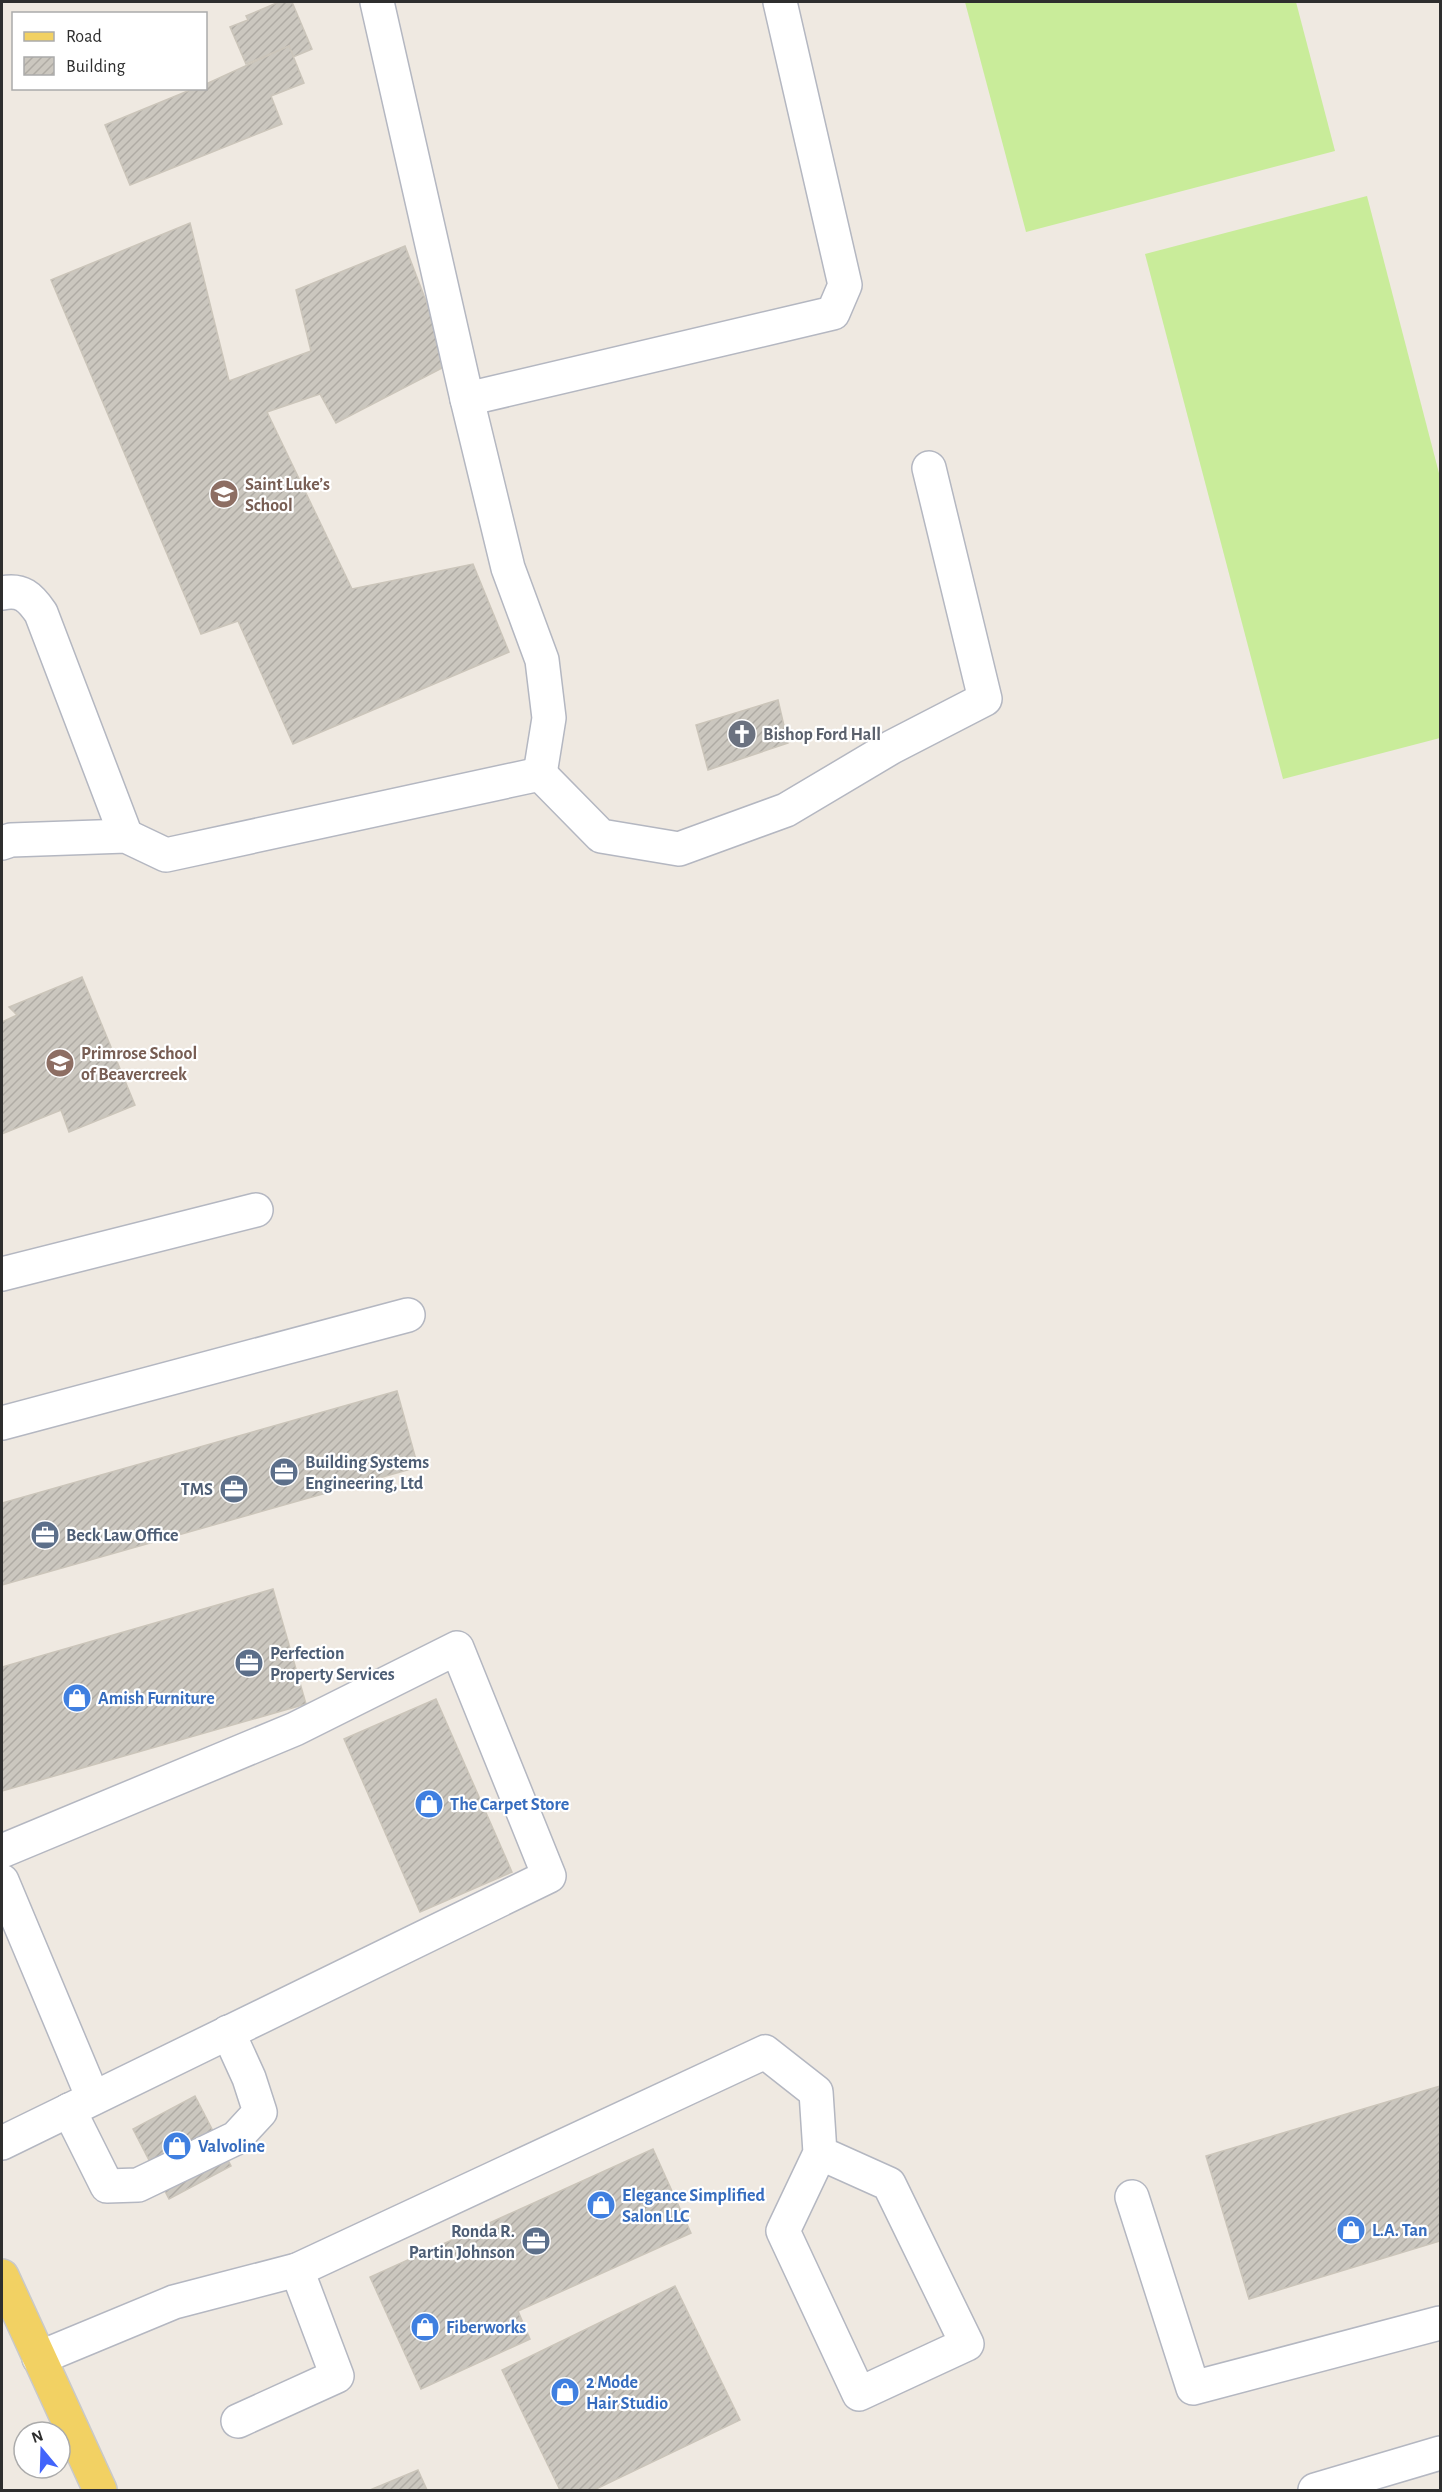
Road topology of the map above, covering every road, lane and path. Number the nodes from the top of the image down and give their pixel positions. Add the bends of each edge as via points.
1 (377, 2) edge
2 (780, 2) edge
3 (467, 399) junction
4 (929, 468) dead end
5 (2, 593) edge
6 (540, 774) junction
7 (126, 836) junction
8 (2, 843) edge
9 (256, 1210) dead end
10 (2, 1274) edge
11 (408, 1315) dead end
12 (2, 1423) edge
13 (2, 1851) edge
14 (2, 1881) edge
15 (228, 2032) junction
16 (81, 2104) junction
17 (2, 2143) edge
18 (820, 2153) junction
19 (1132, 2197) dead end
20 (297, 2270) junction
21 (2, 2276) edge
22 (1440, 2324) edge
23 (39, 2358) junction
24 (238, 2421) dead end
25 (1440, 2453) edge
26 (1387, 2480) edge
27 (100, 2490) edge
28 (1315, 2490) edge

1 - 3 lane
2 - 3 lane via 845,285 833,313
3 - 6 lane via 508,568 542,660 549,718
4 - 6 lane via 986,699 892,747 786,810 679,849 601,836
5 - 7 lane via 15,591 30,597 41,613
6 - 7 lane via 166,855
7 - 8 lane
9 - 10 lane
11 - 12 lane
13 - 15 lane via 295,1729 457,1648 549,1876
14 - 16 lane
15 - 16 lane
15 - 16 lane via 260,2112 236,2138 138,2185 107,2186 98,2170
16 - 17 lane
18 - 18 lane via 889,2184 967,2344 859,2394 783,2231
18 - 20 lane via 816,2092 765,2052
19 - 22 lane via 1193,2388
20 - 23 lane via 174,2302
20 - 24 lane via 337,2376
21 - 23 main road
23 - 27 main road
25 - 26 lane
26 - 28 lane

